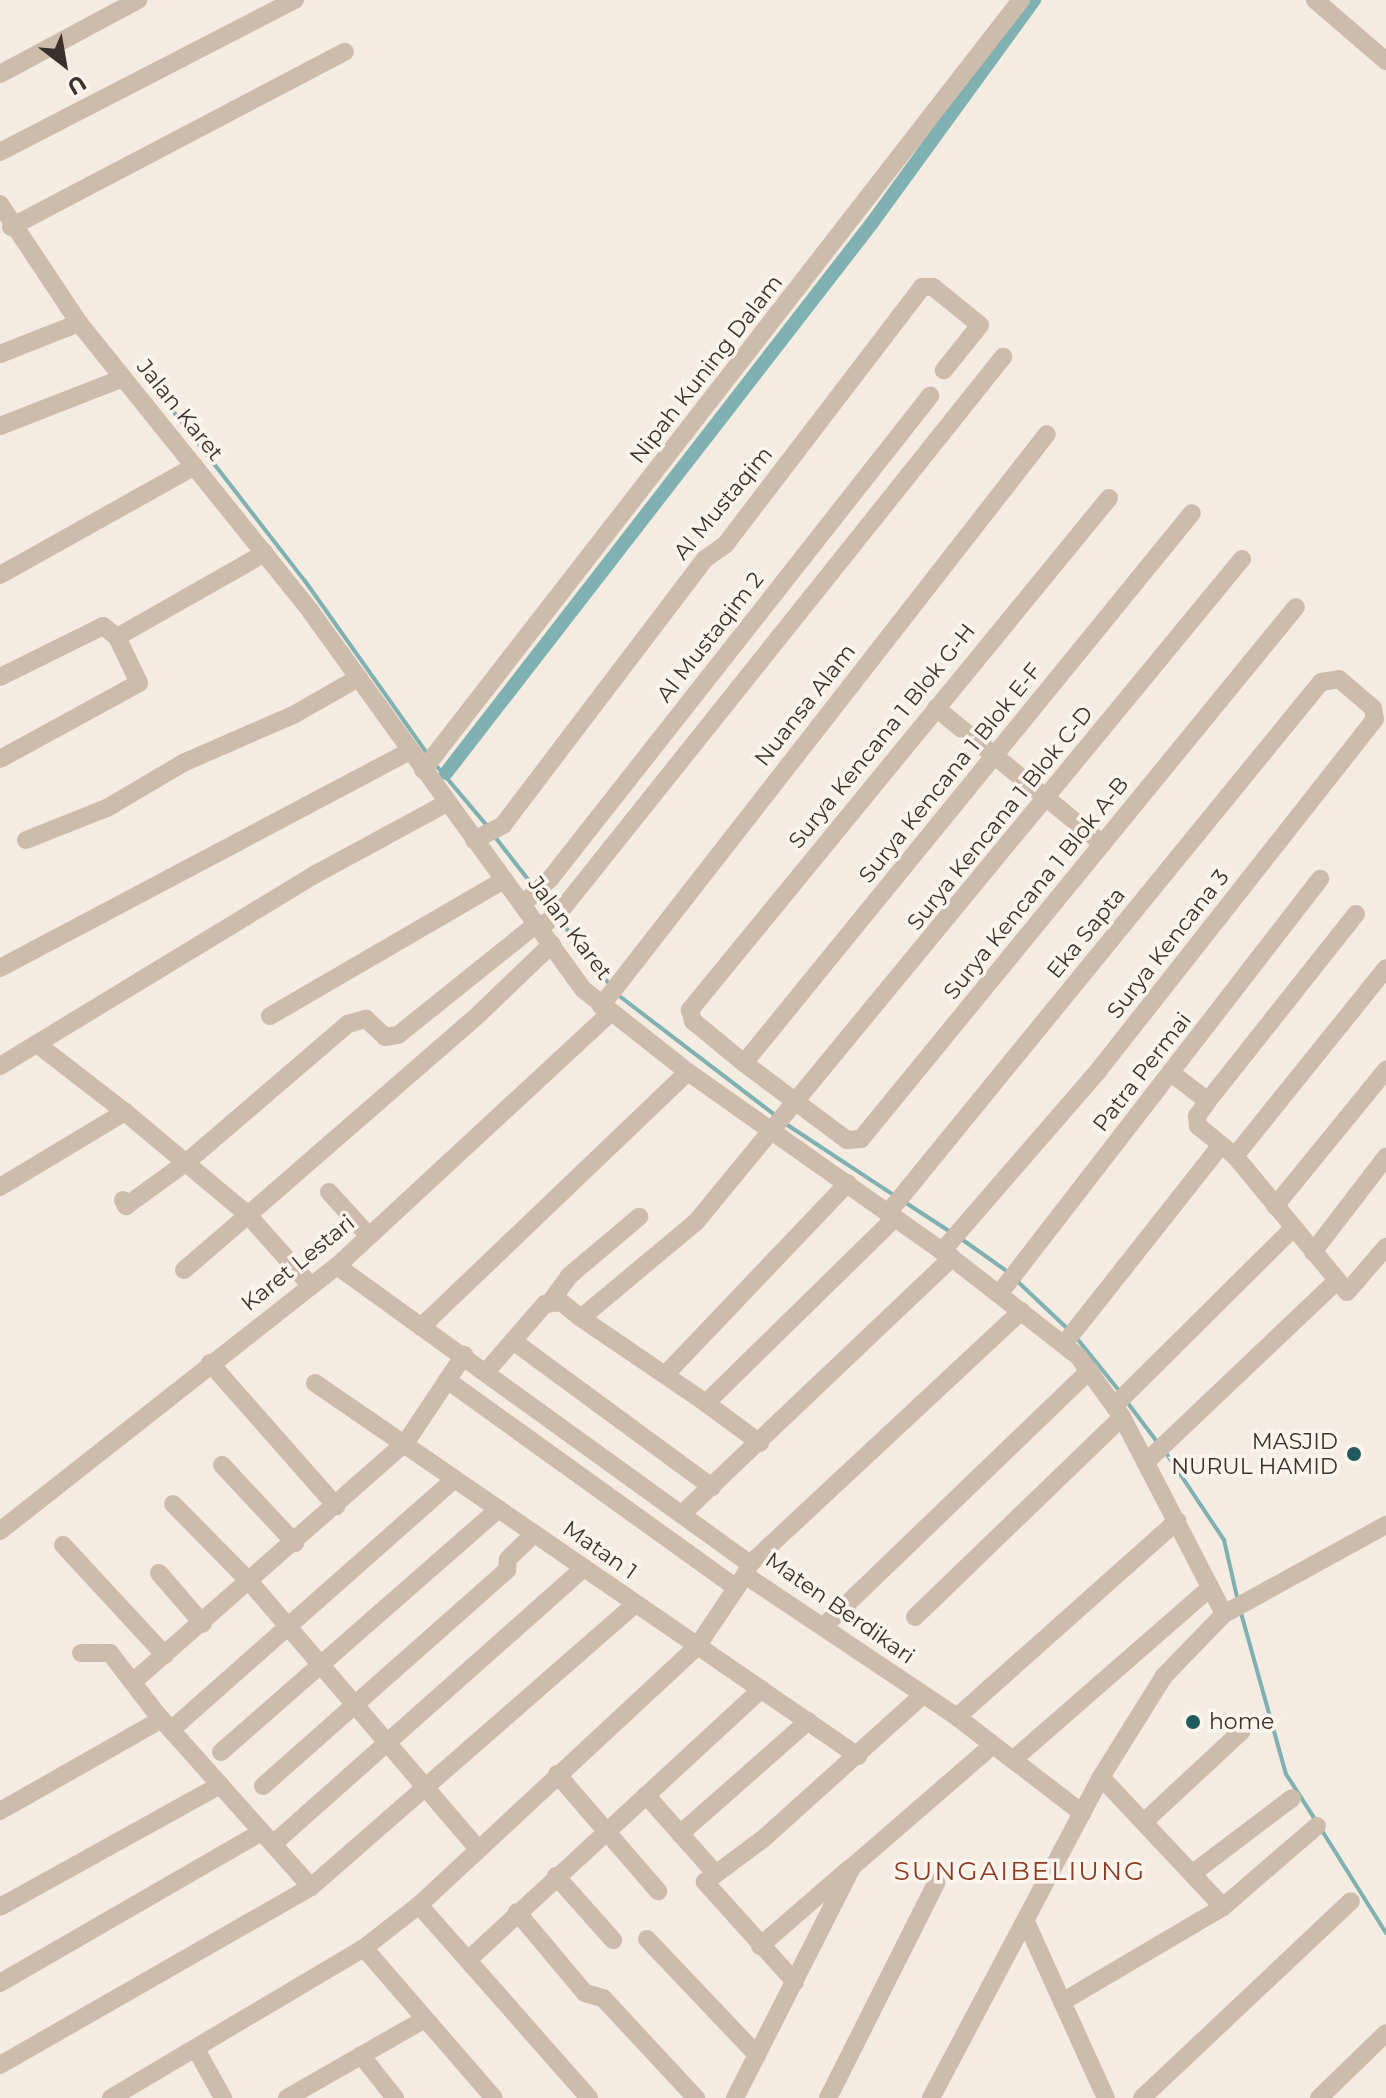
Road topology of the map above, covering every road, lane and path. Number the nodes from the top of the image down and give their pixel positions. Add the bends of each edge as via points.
1 (138, 0) edge
2 (295, 0) edge
3 (1021, 0) edge
4 (1315, 0) edge
5 (345, 52) dead end
6 (1386, 61) edge
7 (0, 74) edge
8 (0, 152) edge
9 (0, 204) edge
10 (9, 235) edge
11 (79, 323) junction
12 (0, 354) edge
13 (1003, 357) dead end
14 (944, 370) dead end
15 (123, 378) junction
16 (930, 396) dead end
17 (0, 426) edge
18 (1047, 434) dead end
19 (195, 466) junction
20 (1109, 498) dead end
21 (1192, 513) dead end
22 (265, 553) junction
23 (1242, 559) dead end
24 (0, 575) edge
25 (1296, 607) dead end
26 (117, 637) junction
27 (0, 677) edge
28 (358, 678) junction
29 (1321, 682) joint
30 (936, 708) junction
31 (410, 751) junction
32 (995, 756) junction
33 (0, 759) edge
34 (425, 768) junction
35 (1047, 799) junction
36 (447, 803) junction
37 (476, 838) junction
38 (26, 840) dead end
39 (1103, 844) junction
40 (1320, 879) dead end
41 (504, 880) junction
42 (527, 901) junction
43 (1356, 914) dead end
44 (545, 922) junction
45 (552, 944) junction
46 (0, 968) edge
47 (1386, 968) edge
48 (692, 1006) joint
49 (605, 1007) junction
50 (270, 1016) dead end
51 (37, 1044) junction
52 (744, 1063) junction
53 (0, 1066) edge
54 (1386, 1070) edge
55 (688, 1072) junction
56 (1171, 1073) junction
57 (1208, 1101) junction
58 (797, 1104) junction
59 (125, 1112) junction
60 (777, 1128) junction
61 (1228, 1151) junction
62 (1386, 1157) edge
63 (188, 1161) junction
64 (848, 1183) junction
65 (0, 1187) edge
66 (329, 1192) dead end
67 (123, 1200) dead end
68 (1275, 1206) junction
69 (892, 1213) junction
70 (248, 1215) junction
71 (639, 1217) dead end
72 (1293, 1228) junction
73 (369, 1236) junction
74 (1386, 1247) edge
75 (947, 1251) junction
76 (1313, 1252) junction
77 (337, 1266) junction
78 (184, 1270) dead end
79 (1337, 1281) junction
80 (311, 1286) junction
81 (1002, 1291) junction
82 (551, 1301) junction
83 (1021, 1311) junction
84 (581, 1318) junction
85 (421, 1327) junction
86 (513, 1341) junction
87 (1066, 1341) junction
88 (464, 1355) junction
89 (210, 1363) junction
90 (1090, 1370) junction
91 (486, 1372) junction
92 (665, 1375) junction
93 (447, 1380) junction
94 (315, 1383) dead end
95 (706, 1403) junction
96 (1118, 1408) junction
97 (406, 1442) junction
98 (760, 1443) junction
99 (1151, 1458) junction
100 (222, 1465) dead end
101 (455, 1479) junction
102 (712, 1487) junction
103 (173, 1504) dead end
104 (336, 1506) junction
105 (499, 1509) junction
106 (683, 1513) junction
107 (1177, 1521) junction
108 (1386, 1525) edge
109 (0, 1531) edge
110 (534, 1534) junction
111 (295, 1543) junction
112 (63, 1545) dead end
113 (584, 1568) junction
114 (159, 1573) dead end
115 (743, 1576) junction
116 (250, 1582) junction
117 (1210, 1588) junction
118 (635, 1604) junction
119 (1225, 1614) junction
120 (915, 1617) dead end
121 (203, 1624) junction
122 (824, 1626) junction
123 (288, 1631) junction
124 (696, 1648) junction
125 (81, 1653) dead end
126 (165, 1655) junction
127 (320, 1668) junction
128 (134, 1681) junction
129 (762, 1689) junction
130 (922, 1696) junction
131 (355, 1707) junction
132 (957, 1717) junction
133 (808, 1721) junction
134 (167, 1725) junction
135 (1242, 1731) dead end
136 (386, 1743) junction
137 (993, 1745) junction
138 (221, 1752) dead end
139 (858, 1756) junction
140 (1014, 1759) junction
141 (557, 1774) junction
142 (1101, 1777) junction
143 (220, 1785) junction
144 (263, 1786) dead end
145 (426, 1789) junction
146 (646, 1795) junction
147 (1292, 1798) dead end
148 (0, 1811) edge
149 (1082, 1813) junction
150 (1145, 1821) junction
151 (1317, 1826) dead end
152 (606, 1831) junction
153 (680, 1834) junction
154 (268, 1838) junction
155 (477, 1848) junction
156 (852, 1867) junction
157 (715, 1873) junction
158 (1193, 1873) junction
159 (556, 1876) junction
160 (936, 1883) dead end
161 (311, 1887) junction
162 (658, 1891) dead end
163 (1351, 1901) dead end
164 (419, 1905) junction
165 (0, 1907) edge
166 (1223, 1907) junction
167 (517, 1912) junction
168 (1026, 1922) junction
169 (647, 1939) dead end
170 (613, 1940) dead end
171 (760, 1946) junction
172 (364, 1948) junction
173 (469, 1959) junction
174 (795, 1982) junction
175 (0, 1983) edge
176 (1062, 2002) junction
177 (425, 2019) junction
178 (1386, 2033) edge
179 (197, 2051) junction
180 (361, 2055) junction
181 (757, 2055) junction
182 (0, 2065) edge
183 (292, 2097) edge
184 (111, 2098) edge
185 (223, 2098) edge
186 (395, 2098) edge
187 (494, 2098) edge
188 (589, 2098) edge
189 (696, 2098) edge
190 (735, 2098) edge
191 (828, 2098) edge
192 (931, 2098) edge
193 (1106, 2098) edge
194 (1142, 2098) edge
195 (1319, 2098) edge

1 - 7 street
2 - 8 street
3 - 34 street, Nipah Kuning Dalam
4 - 6 street
5 - 10 street
9 - 10 street, Jalan Karet
10 - 11 street, Jalan Karet
11 - 12 street
11 - 15 street, Jalan Karet
13 - 44 street
14 - 37 street, Al Mustaqim via 980,325 933,287 922,287 725,545 705,559 503,825
15 - 17 street
15 - 19 street, Jalan Karet
16 - 42 street, Al Mustaqim 2 via 550,879
18 - 49 street, Nuansa Alam
19 - 22 street, Jalan Karet
19 - 24 street
20 - 30 street, Surya Kencana 1 Blok G-H
21 - 32 street, Surya Kencana 1 Blok E-F
22 - 26 street
22 - 28 street, Jalan Karet
23 - 35 street, Surya Kencana 1 Blok C-D
25 - 39 street, Surya Kencana 1 Blok A-B
26 - 27 street via 98,626
26 - 33 street via 139,677 136,687
28 - 31 street, Jalan Karet
28 - 38 street via 273,724 183,763 107,808
29 - 69 street, Eka Sapta
29 - 75 street, Surya Kencana 3 via 1339,679 1373,708 1375,719 1099,1070
30 - 32 street
30 - 48 street, Surya Kencana 1 Blok G-H
31 - 34 street, Jalan Karet
31 - 46 street
32 - 35 street
32 - 52 street, Surya Kencana 1 Blok E-F
34 - 36 street, Jalan Karet
35 - 39 street
35 - 58 street, Surya Kencana 1 Blok C-D
36 - 37 street, Jalan Karet
36 - 51 street via 316,874
37 - 41 street, Jalan Karet
39 - 58 street, Surya Kencana 1 Blok A-B via 861,1139 847,1140
40 - 56 street, Patra Permai
41 - 42 street, Jalan Karet
41 - 50 street
42 - 44 street, Jalan Karet
43 - 57 street
44 - 45 street, Jalan Karet
44 - 63 street via 398,1035 385,1037 366,1019 357,1018
45 - 49 street, Jalan Karet
45 - 70 street
47 - 61 street
48 - 52 street, Surya Kencana 1 Blok A-B via 693,1021
49 - 55 street, Jalan Karet
49 - 73 street, Karet Lestari
51 - 53 street
51 - 59 street
52 - 58 street, Surya Kencana 1 Blok A-B
54 - 68 street
55 - 60 street, Jalan Karet
55 - 85 street
56 - 57 street
56 - 81 street, Patra Permai
57 - 61 street via 1196,1121
58 - 60 street, Surya Kencana 1 Blok C-D
59 - 63 street
59 - 65 street
60 - 64 street, Jalan Karet
60 - 84 street, Surya Kencana 1 Blok C-D via 696,1222
61 - 68 street
61 - 87 street
62 - 76 street
63 - 67 street via 126,1206
63 - 70 street
64 - 69 street, Jalan Karet
64 - 92 street
66 - 73 street
68 - 72 street
69 - 75 street, Jalan Karet
69 - 95 street, Eka Sapta
70 - 78 street
70 - 80 street
71 - 82 street via 569,1276
72 - 76 street
72 - 96 street via 1135,1384
73 - 77 street, Karet Lestari
74 - 79 street via 1351,1291
75 - 81 street, Jalan Karet
75 - 98 street, Surya Kencana 3
76 - 79 street
77 - 80 street, Karet Lestari
77 - 85 street, Maten Berdikari
79 - 99 street
80 - 89 street, Karet Lestari
81 - 83 street, Jalan Karet
82 - 84 street
82 - 86 street
83 - 87 street, Jalan Karet
83 - 115 street
84 - 92 street
85 - 88 street, Maten Berdikari
86 - 91 street
86 - 102 street
87 - 90 street, Jalan Karet
88 - 91 street, Maten Berdikari
88 - 93 street
89 - 104 street
89 - 109 street, Karet Lestari
90 - 96 street, Jalan Karet
90 - 122 street
91 - 106 street, Maten Berdikari
92 - 95 street
93 - 97 street
93 - 115 street
94 - 97 street, Matan 1
95 - 98 street
96 - 99 street, Jalan Karet
96 - 120 street
97 - 101 street, Matan 1
97 - 104 street
98 - 102 street, Surya Kencana 3
99 - 107 street, Jalan Karet
100 - 111 street
101 - 105 street, Matan 1
101 - 123 street
102 - 106 street, Surya Kencana 3
103 - 116 street
104 - 111 street
105 - 110 street, Matan 1
105 - 127 street
106 - 115 street, Maten Berdikari
107 - 117 street, Jalan Karet
107 - 132 street
108 - 119 street
110 - 113 street, Matan 1
110 - 131 street via 508,1559 507,1570
111 - 116 street
112 - 126 street
113 - 118 street, Matan 1
113 - 136 street
114 - 121 street
115 - 122 street, Maten Berdikari
115 - 124 street
116 - 121 street
116 - 123 street
117 - 119 street, Jalan Karet
117 - 140 street
118 - 124 street, Matan 1
118 - 145 street
119 - 142 street via 1164,1676
121 - 126 street
122 - 130 street, Maten Berdikari
123 - 127 street
123 - 134 street
124 - 129 street, Matan 1
124 - 141 street
125 - 128 street via 110,1653
126 - 128 street
127 - 131 street
127 - 138 street
128 - 134 street
129 - 133 street, Matan 1
129 - 146 street
130 - 132 street, Maten Berdikari
130 - 139 street
131 - 136 street
131 - 144 street
132 - 137 street, Maten Berdikari
133 - 139 street, Matan 1
133 - 153 street
134 - 143 street
134 - 148 street
135 - 150 street
136 - 145 street
136 - 154 street
137 - 140 street, Maten Berdikari
137 - 156 street
139 - 157 street
140 - 149 street, Maten Berdikari
141 - 152 street
141 - 155 street
142 - 149 street
142 - 150 street
143 - 154 street
143 - 165 street
145 - 155 street
145 - 161 street
146 - 152 street
146 - 153 street
147 - 158 street
149 - 168 street
150 - 158 street
151 - 166 street
152 - 159 street
152 - 162 street
153 - 157 street
154 - 161 street
154 - 175 street
155 - 164 street
156 - 171 street
156 - 174 street
157 - 171 street via 705,1882
158 - 166 street
159 - 167 street
159 - 170 street
160 - 191 street
161 - 182 street
163 - 194 street
164 - 172 street
164 - 173 street
166 - 176 street
167 - 173 street
167 - 189 street via 585,1993 603,1998
168 - 176 street
168 - 192 street
169 - 181 street
171 - 174 street
172 - 177 street
172 - 179 street
173 - 188 street
174 - 181 street
176 - 193 street
177 - 180 street
177 - 187 street
178 - 195 street
179 - 184 street
179 - 185 street
180 - 183 street
180 - 186 street
181 - 190 street

